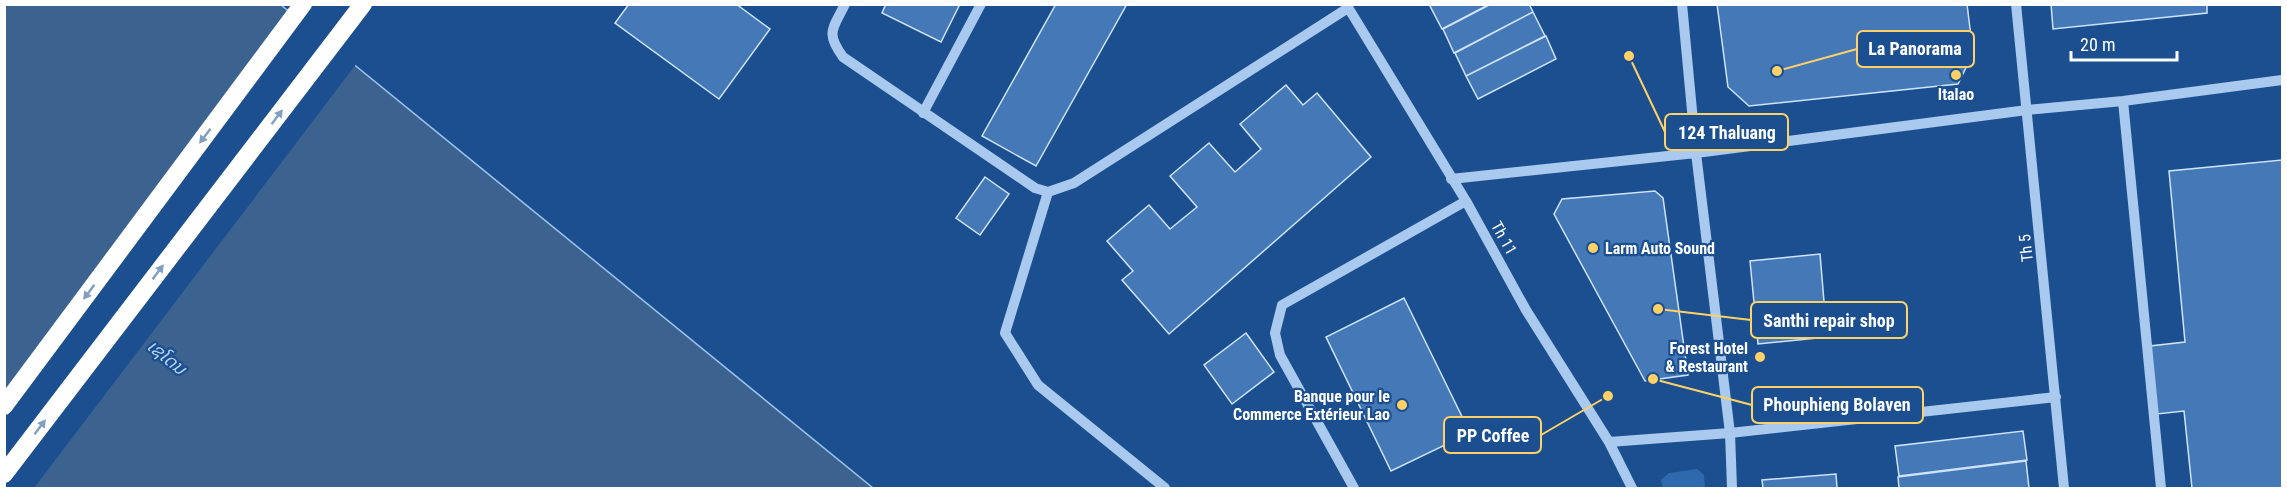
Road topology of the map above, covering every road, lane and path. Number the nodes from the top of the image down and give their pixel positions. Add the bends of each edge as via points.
1 (303, 4) edge
2 (363, 4) edge
3 (845, 4) edge
4 (981, 4) edge
5 (1682, 4) edge
6 (2016, 4) edge
7 (1347, 6) edge
8 (2283, 80) edge
9 (2123, 101) junction
10 (2027, 110) junction
11 (923, 112) junction
12 (1695, 153) junction
13 (1452, 179) junction
14 (1048, 192) junction
15 (1466, 201) junction
16 (2056, 397) junction
17 (4, 406) edge
18 (1730, 433) junction
19 (1609, 442) junction
20 (4, 474) edge
21 (1165, 489) edge
22 (1354, 489) edge
23 (1632, 489) edge
24 (1732, 489) edge
25 (2064, 489) edge
26 (2161, 489) edge

1 -> 17 highway
20 -> 2 highway
3 - 11 street via 832,31 832,42 843,57
4 - 11 street
5 - 12 street
6 - 10 street, Th 5
7 - 13 street, Th 11
7 - 14 street via 1074,183
8 - 9 street
9 - 10 street
9 - 26 street
10 - 12 street
10 - 16 street, Th 5
11 - 14 street via 1035,188
12 - 13 street
12 - 18 street
13 - 15 street, Th 11
14 - 21 street via 1005,333 1038,385
15 - 19 street, Th 11 via 1526,310
15 - 22 street via 1282,305 1275,333 1280,355
16 - 18 street
16 - 25 street, Th 5
18 - 19 street
18 - 24 street
19 - 23 street, Th 11

